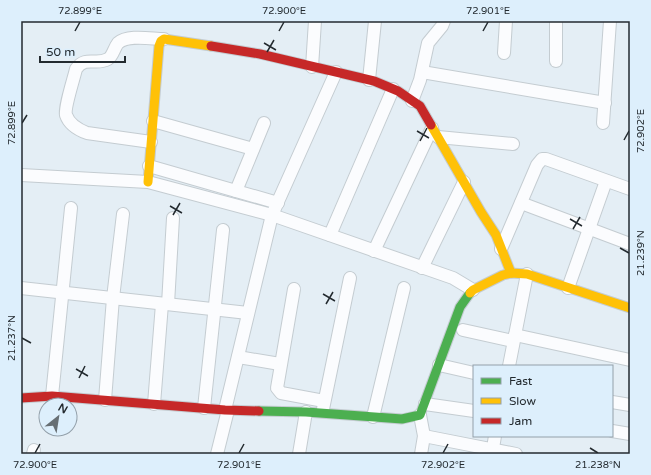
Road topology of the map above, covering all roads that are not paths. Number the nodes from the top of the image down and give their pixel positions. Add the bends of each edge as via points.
1 (315, 21) edge
2 (375, 21) edge
3 (444, 21) edge
4 (506, 21) edge
5 (556, 21) edge
6 (610, 21) edge
7 (164, 39) junction
8 (504, 53) dead end
9 (556, 61) dead end
10 (312, 67) junction
11 (336, 72) junction
12 (422, 72) junction
13 (369, 80) junction
14 (393, 89) junction
15 (412, 101) junction
16 (605, 103) junction
17 (153, 121) junction
18 (264, 123) dead end
19 (603, 123) dead end
20 (435, 132) junction
21 (151, 142) junction
22 (513, 144) dead end
23 (253, 149) junction
24 (149, 166) junction
25 (21, 175) edge
26 (606, 181) junction
27 (148, 182) junction
28 (464, 182) junction
29 (630, 189) edge
30 (236, 191) junction
31 (278, 203) junction
32 (521, 203) junction
33 (70, 208) dead end
34 (124, 214) dead end
35 (272, 215) junction
36 (173, 218) dead end
37 (589, 228) junction
38 (223, 230) dead end
39 (330, 235) junction
40 (630, 244) edge
41 (501, 248) junction
42 (374, 251) junction
43 (422, 268) junction
44 (511, 273) junction
45 (527, 274) junction
46 (350, 278) dead end
47 (21, 288) edge
48 (404, 288) dead end
49 (568, 288) junction
50 (294, 289) dead end
51 (473, 290) junction
52 (63, 293) junction
53 (113, 298) junction
54 (165, 304) junction
55 (630, 308) edge
56 (216, 310) junction
57 (248, 313) junction
58 (463, 330) dead end
59 (514, 338) junction
60 (238, 357) junction
61 (630, 360) edge
62 (280, 364) junction
63 (439, 365) junction
64 (508, 365) edge
65 (473, 373) edge
66 (52, 396) junction
67 (21, 398) edge
68 (105, 400) junction
69 (324, 401) junction
70 (613, 402) edge
71 (154, 404) junction
72 (425, 404) junction
73 (630, 405) edge
74 (204, 408) junction
75 (227, 410) junction
76 (473, 410) edge
77 (306, 412) junction
78 (322, 413) junction
79 (420, 415) junction
80 (373, 417) junction
81 (613, 431) edge
82 (630, 434) edge
83 (424, 436) junction
84 (495, 437) edge
85 (492, 452) edge
86 (217, 454) edge
87 (299, 454) edge
88 (421, 454) edge
89 (516, 454) edge

1 - 10 street
2 - 13 street
3 - 12 street via 428,43
4 - 8 street
5 - 9 street
6 - 16 street
7 - 10 street via 260,54
7 - 17 street via 159,46
7 - 21 street via 128,38 119,42 111,57 80,64 76,69 66,110 69,120 79,130
10 - 11 street
11 - 13 street
11 - 31 street
12 - 15 street
12 - 16 street
13 - 14 street
14 - 15 street
14 - 39 street
15 - 20 street via 420,106
16 - 19 street
17 - 21 street
17 - 23 street
18 - 23 street
20 - 22 street
20 - 28 street
20 - 42 street
21 - 24 street
23 - 30 street
24 - 27 street
24 - 30 street
25 - 27 street
26 - 29 street
26 - 32 street via 542,159
26 - 37 street
27 - 35 street
28 - 41 street
28 - 43 street
30 - 31 street
31 - 35 street
32 - 37 street
32 - 41 street
33 - 52 street
34 - 53 street
35 - 39 street
35 - 57 street
36 - 54 street
37 - 40 street
37 - 49 street
38 - 56 street
39 - 42 street
41 - 44 street
42 - 43 street
43 - 51 street via 453,278
44 - 45 street
44 - 51 street
45 - 49 street
45 - 59 street
46 - 69 street
47 - 52 street
48 - 80 street
49 - 55 street
50 - 62 street
51 - 63 street via 460,307
52 - 53 street
52 - 66 street
53 - 54 street
53 - 68 street
54 - 56 street
54 - 71 street
56 - 57 street
56 - 74 street
57 - 60 street
58 - 59 street
59 - 61 street
59 - 64 street
60 - 62 street
60 - 75 street
62 - 69 street via 276,385 279,391
63 - 65 street
63 - 72 street
66 - 67 street
66 - 68 street
68 - 71 street
69 - 78 street
70 - 73 street
71 - 74 street
72 - 76 street
72 - 79 street
74 - 75 street
75 - 77 street
75 - 86 street
77 - 78 street
77 - 87 street
78 - 80 street
79 - 80 street via 402,419
79 - 83 street
81 - 82 street
83 - 85 street
83 - 88 street
84 - 85 street
85 - 89 street

